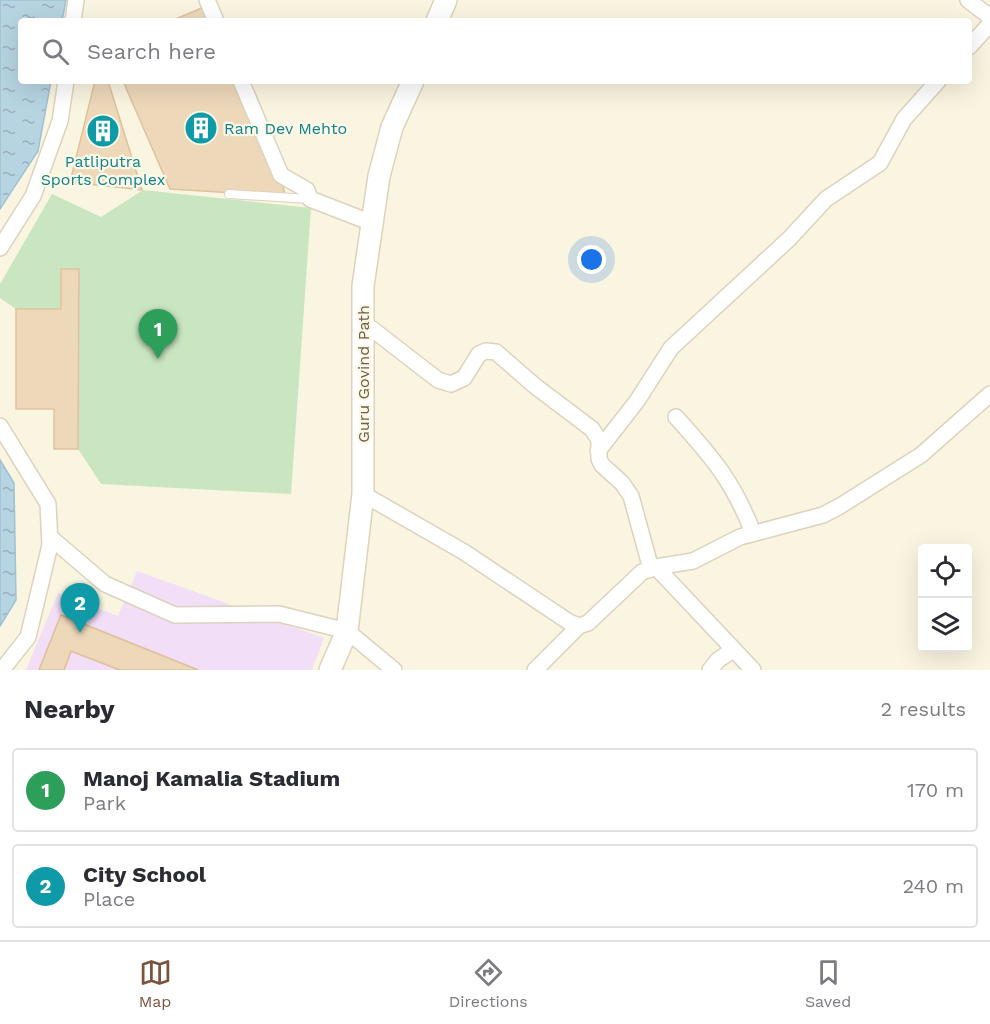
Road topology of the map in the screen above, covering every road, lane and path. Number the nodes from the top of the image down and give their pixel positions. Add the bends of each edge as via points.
1 (76, 0) edge
2 (207, 0) edge
3 (446, 0) edge
4 (968, 0) edge
5 (990, 17) edge
6 (73, 18) edge
7 (215, 18) edge
8 (438, 18) edge
9 (990, 24) edge
10 (972, 44) edge
11 (66, 84) edge
12 (242, 84) edge
13 (411, 84) edge
14 (935, 84) edge
15 (229, 194) dead end
16 (310, 199) junction
17 (372, 223) junction
18 (0, 248) edge
19 (363, 322) junction
20 (990, 394) edge
21 (676, 417) dead end
22 (0, 426) edge
23 (598, 451) junction
24 (363, 494) junction
25 (753, 533) junction
26 (50, 537) junction
27 (653, 568) junction
28 (579, 626) junction
29 (347, 631) junction
30 (733, 650) junction
31 (2, 670) edge
32 (330, 670) edge
33 (394, 670) edge
34 (535, 670) edge
35 (710, 670) edge
36 (753, 670) edge

1 - 6 street
2 - 7 street
3 - 8 street
4 - 5 street
9 - 10 street
11 - 18 street via 60,121 33,195
12 - 16 street via 281,175 307,190
13 - 17 street, Guru Govind Path via 379,176
14 - 23 street via 904,118 879,163 826,199 789,239 670,348 637,401
15 - 16 lane
16 - 17 street
17 - 19 street, Guru Govind Path via 363,286
19 - 23 street via 438,380 451,384 464,378 479,354 496,352 592,429 599,440
19 - 24 street, Guru Govind Path
20 - 25 street via 921,455 840,506 823,515
21 - 25 street via 732,484
22 - 26 street via 48,504
23 - 27 street via 602,465 631,496
24 - 28 street via 464,552
24 - 29 street, Guru Govind Path
25 - 27 street via 693,561
26 - 29 street via 105,584 175,615 279,614
26 - 31 street via 28,637
27 - 28 street via 632,579 588,623
27 - 30 street
28 - 34 street
29 - 32 street, Guru Govind Path
29 - 33 street
30 - 35 street
30 - 36 street

